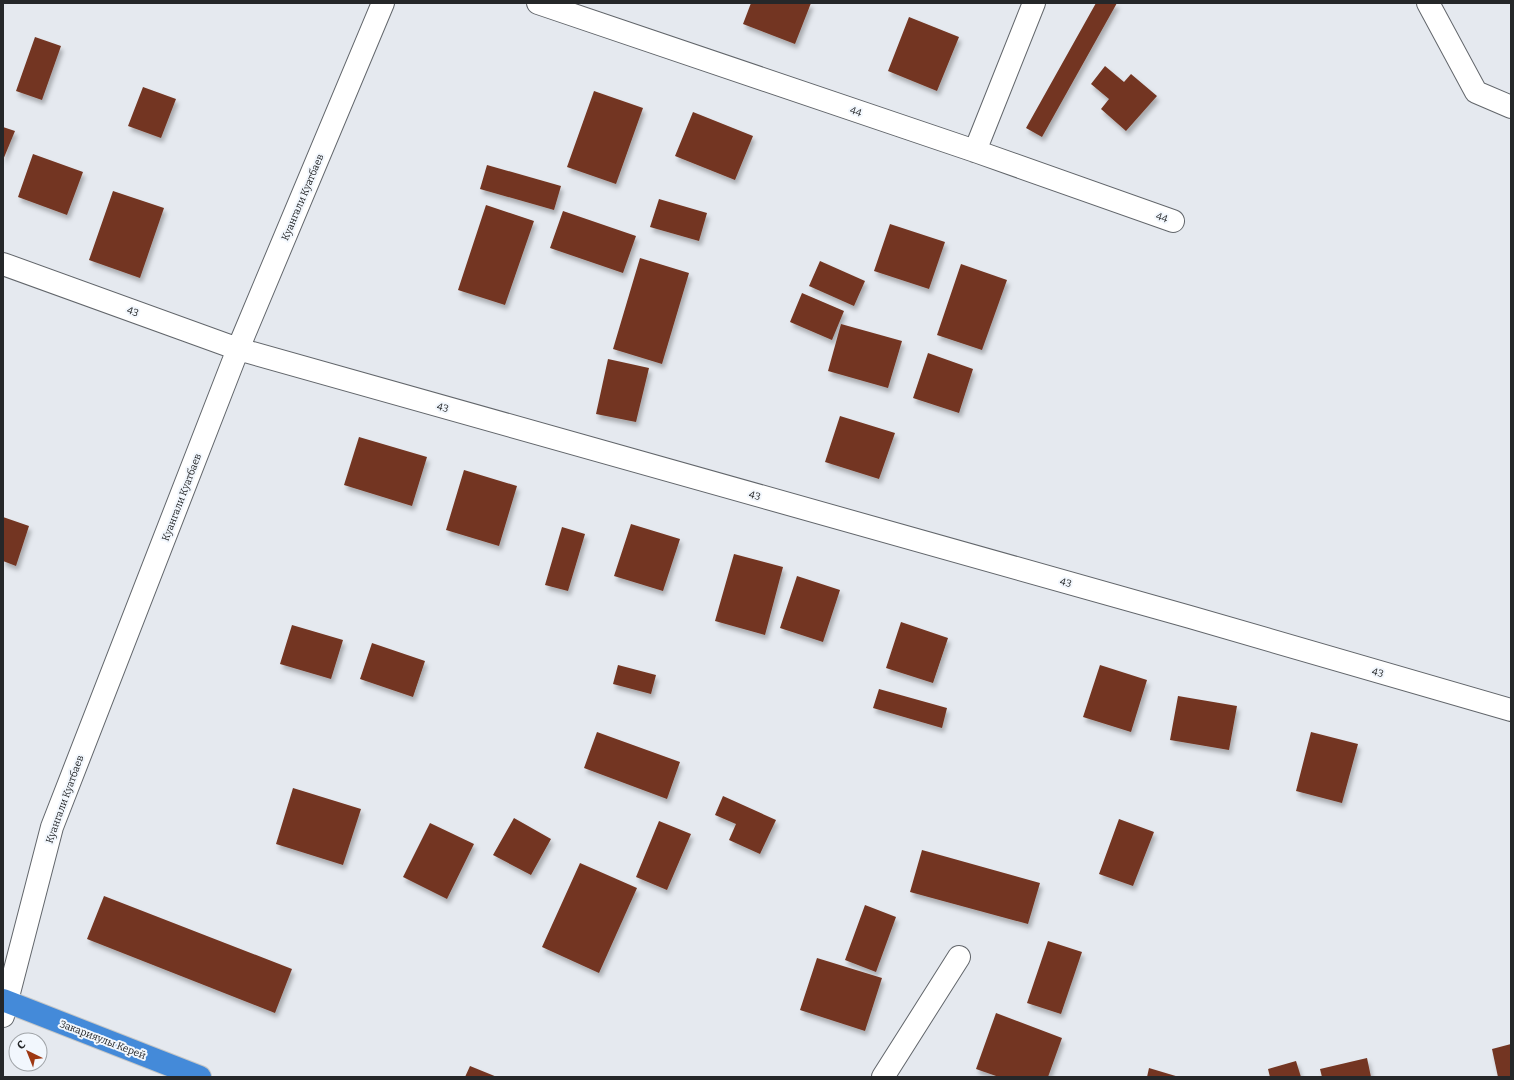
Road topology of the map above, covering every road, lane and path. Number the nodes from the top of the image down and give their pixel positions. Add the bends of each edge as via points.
1 (383, 3) edge
2 (538, 3) edge
3 (1034, 3) edge
4 (1428, 3) edge
5 (1511, 107) edge
6 (975, 151) junction
7 (1173, 221) dead end
8 (3, 264) edge
9 (238, 349) junction
10 (1511, 710) edge
11 (959, 957) dead end
12 (4, 1006) edge
13 (200, 1077) edge
14 (883, 1077) edge

1 - 9 street, Куангали Куатбаев
2 - 6 street, 44
3 - 6 street
4 - 5 street via 1476,92
6 - 7 street, 44
8 - 9 street, 43
9 - 10 street, 43
9 - 12 street, Куангали Куатбаев via 52,827
11 - 14 street
12 - 13 highway, Закарияулы Керей

